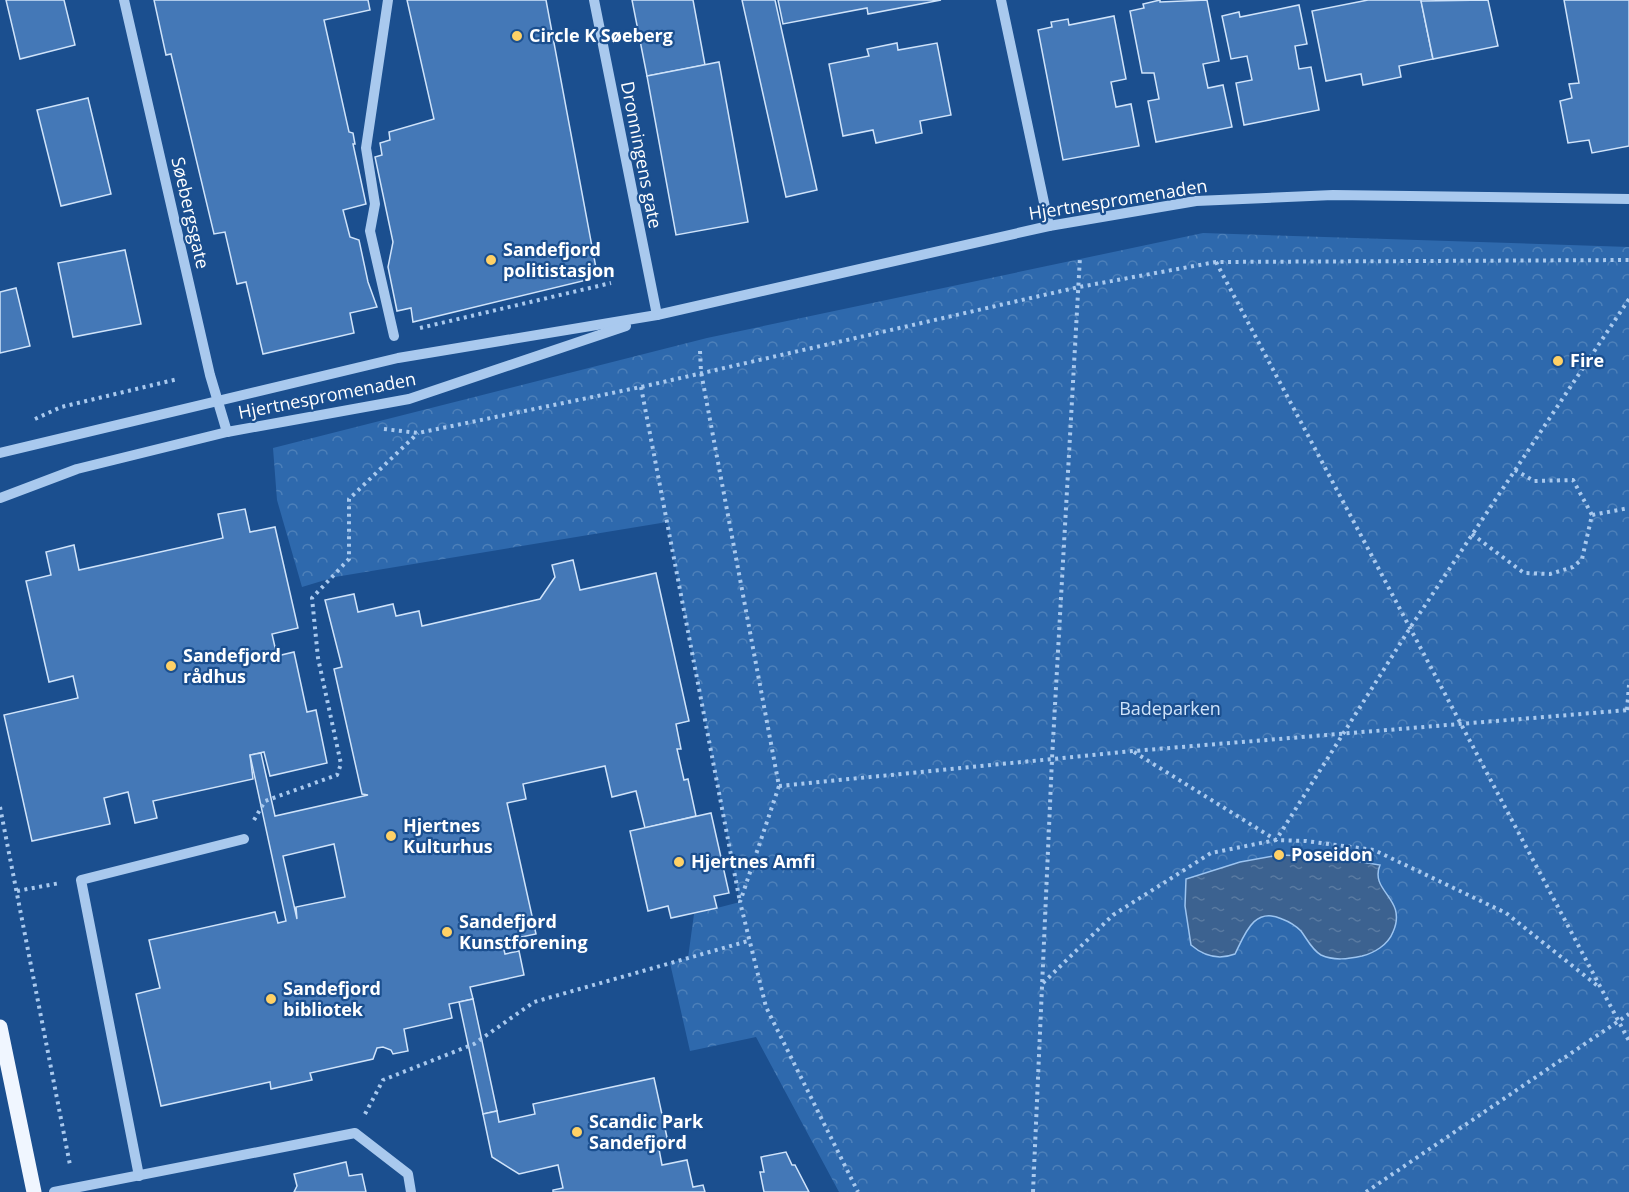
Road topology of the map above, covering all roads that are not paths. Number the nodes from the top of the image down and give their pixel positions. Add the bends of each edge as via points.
1 (124, 0) edge
2 (388, 0) edge
3 (594, 0) edge
4 (1001, 0) edge
5 (1629, 199) edge
6 (1048, 226) junction
7 (657, 315) junction
8 (394, 336) dead end
9 (219, 402) junction
10 (227, 432) junction
11 (0, 453) edge
12 (0, 498) edge
13 (244, 839) road end
14 (0, 1028) edge
15 (139, 1176) junction
16 (34, 1192) edge
17 (54, 1192) edge
18 (411, 1192) edge

1 - 9 street, Søebergsgate
2 - 8 street via 366,148 375,204 370,231
3 - 7 street, Dronningens gate
4 - 6 street
5 - 6 street, Hjertnespromenaden via 1333,195 1196,201
6 - 7 street, Hjertnespromenaden
7 - 9 street, Hjertnespromenaden via 398,358
7 - 10 street, Hjertnespromenaden via 409,399
9 - 10 street, Søebergsgate
9 - 11 street, Hjertnespromenaden
10 - 12 street, Hjertnespromenaden via 66,472
13 - 15 street via 81,880
14 - 16 main road
15 - 17 street
15 - 18 street via 355,1133 408,1174

